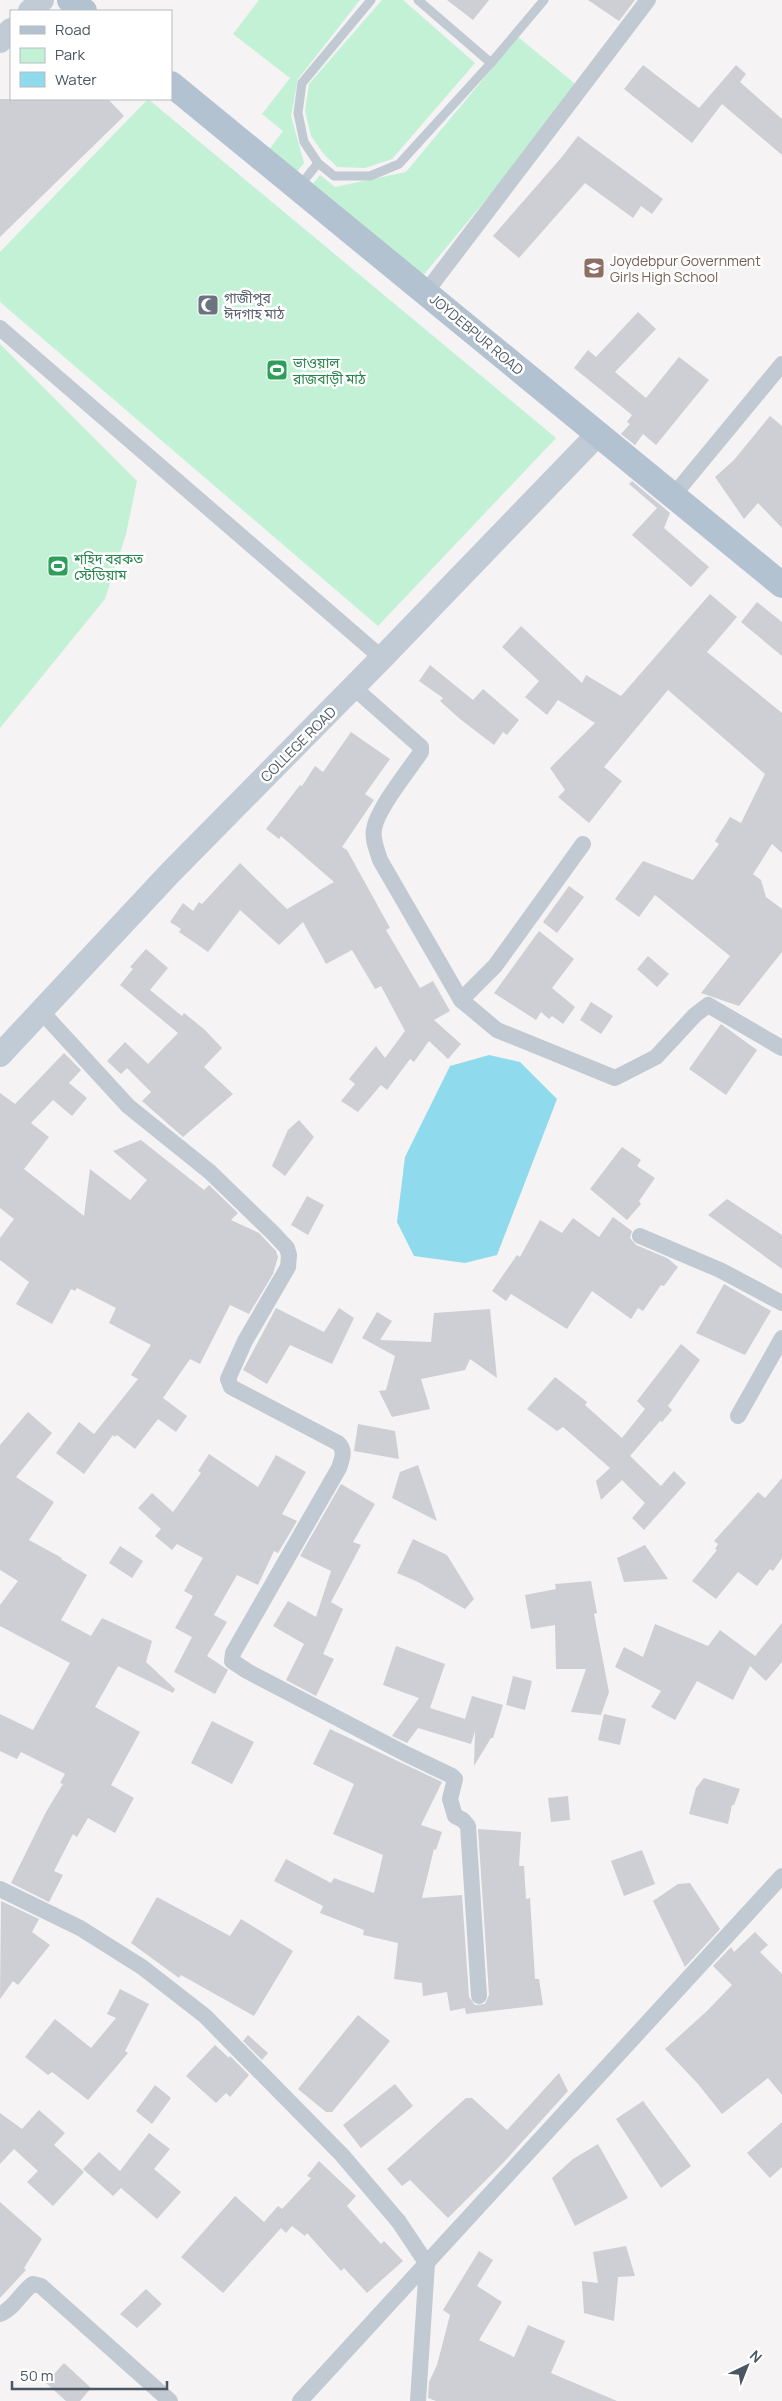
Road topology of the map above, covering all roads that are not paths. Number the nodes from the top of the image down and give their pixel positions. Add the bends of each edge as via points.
1 (42, 0) edge
2 (70, 0) edge
3 (370, 0) edge
4 (418, 0) edge
5 (544, 0) edge
6 (648, 0) edge
7 (31, 10) edge
8 (83, 10) edge
9 (10, 31) edge
10 (0, 40) edge
11 (491, 63) junction
12 (172, 85) edge
13 (318, 163) junction
14 (297, 189) junction
15 (426, 292) junction
16 (0, 328) edge
17 (782, 364) edge
18 (598, 434) junction
19 (673, 496) junction
20 (782, 585) edge
21 (382, 658) junction
22 (353, 687) junction
23 (583, 844) dead end
24 (461, 1000) junction
25 (41, 1011) junction
26 (782, 1048) edge
27 (0, 1055) edge
28 (640, 1236) dead end
29 (782, 1304) edge
30 (782, 1338) edge
31 (738, 1416) dead end
32 (782, 1876) edge
33 (0, 1890) edge
34 (479, 1996) dead end
35 (427, 2264) junction
36 (0, 2314) edge
37 (170, 2401) edge
38 (300, 2401) edge
39 (418, 2401) edge

1 - 7 main road
2 - 8 main road
3 - 13 lane via 302,83 298,113 304,142
4 - 11 lane
5 - 11 lane
6 - 15 street
9 - 10 main road
11 - 13 lane via 399,164 370,176 334,176
12 - 14 main road, JOYDEBPUR ROAD
13 - 14 lane
14 - 15 main road, JOYDEBPUR ROAD
15 - 18 main road, JOYDEBPUR ROAD
16 - 21 street
17 - 19 street
18 - 19 main road, JOYDEBPUR ROAD
18 - 21 main road, COLLEGE ROAD
19 - 20 main road, JOYDEBPUR ROAD
21 - 22 main road, COLLEGE ROAD
22 - 24 street via 421,747 421,752 378,815 375,845 380,860
22 - 25 main road, COLLEGE ROAD via 170,873
23 - 24 street via 495,966
24 - 26 street via 497,1030 616,1078 656,1057 708,1005
25 - 27 main road, COLLEGE ROAD
25 - 34 street via 128,1106 210,1172 287,1248 288,1267 228,1379 231,1387 338,1443 343,1456 233,1653 232,1661 455,1779 450,1799 455,1816 468,1826
28 - 29 street via 720,1270
30 - 31 street
32 - 35 street
33 - 35 street via 80,1928 142,1967 205,2016 342,2155 399,2222
35 - 38 street
35 - 39 street
36 - 37 street via 6,2312 26,2288 33,2284 42,2286

